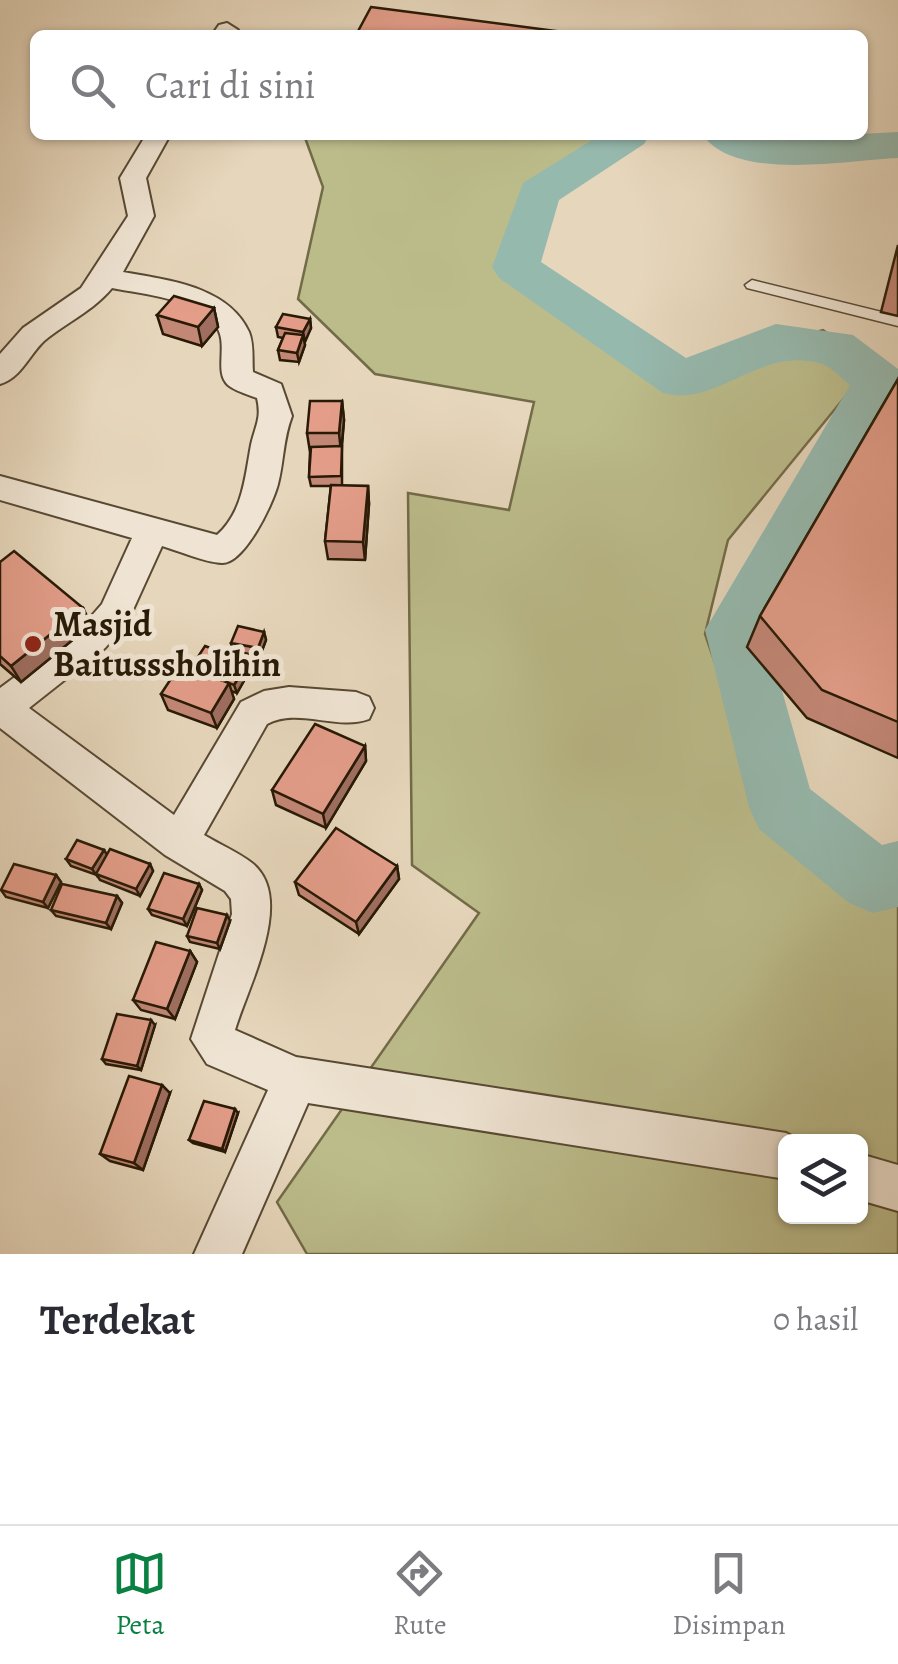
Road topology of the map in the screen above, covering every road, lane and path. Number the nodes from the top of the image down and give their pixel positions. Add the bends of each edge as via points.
1 (155, 140) edge
2 (106, 277) junction
3 (752, 285) dead end
4 (898, 320) edge
5 (0, 374) edge
6 (0, 488) edge
7 (152, 530) junction
8 (0, 707) edge
9 (356, 708) dead end
10 (180, 842) junction
11 (296, 1078) junction
12 (778, 1155) edge
13 (868, 1179) edge
14 (898, 1188) edge
15 (218, 1254) edge

1 - 2 street via 133,178 141,216
2 - 5 street via 70,312 33,335
2 - 7 street via 216,309 236,333 239,378 274,398 277,416 262,486 232,544 217,550
3 - 4 lane
6 - 7 street
7 - 8 street via 115,612 93,638
8 - 10 street
9 - 10 street via 275,704 254,713
10 - 11 street via 238,877 251,893 252,914 213,1039 222,1049
11 - 12 street
11 - 15 street
13 - 14 street

